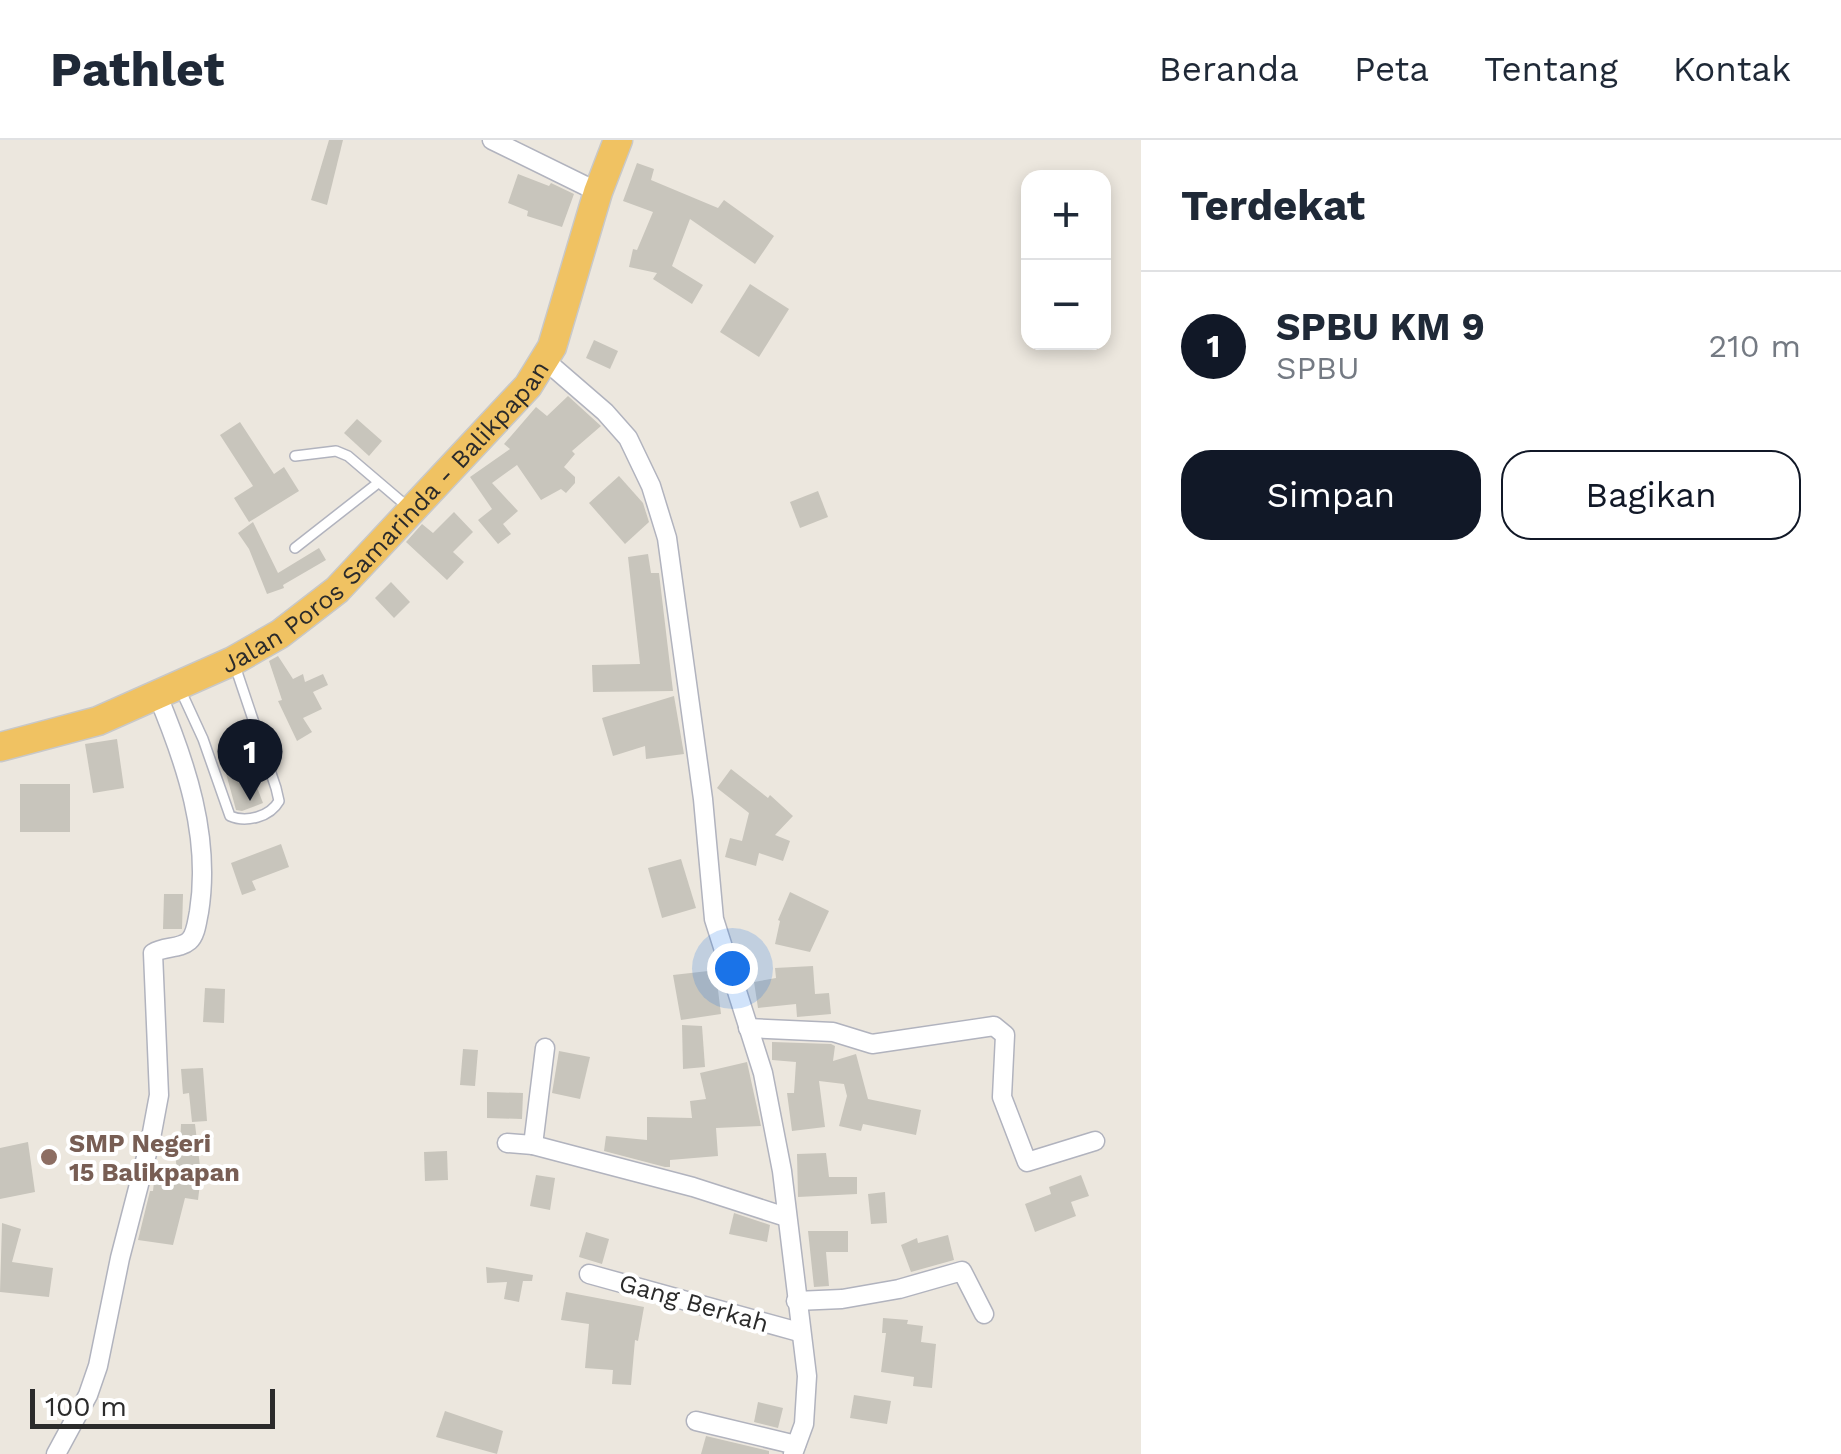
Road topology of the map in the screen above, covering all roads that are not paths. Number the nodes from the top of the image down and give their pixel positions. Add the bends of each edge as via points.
1 (492, 140) edge
2 (618, 140) edge
3 (598, 192) junction
4 (546, 361) junction
5 (294, 456) dead end
6 (378, 484) junction
7 (412, 510) junction
8 (296, 548) dead end
9 (233, 660) junction
10 (167, 689) junction
11 (0, 747) edge
12 (748, 1028) junction
13 (546, 1048) dead end
14 (1095, 1141) dead end
15 (507, 1142) dead end
16 (533, 1145) junction
17 (786, 1217) junction
18 (589, 1274) dead end
19 (796, 1301) junction
20 (984, 1314) dead end
21 (799, 1332) junction
22 (696, 1421) dead end
23 (795, 1450) edge
24 (56, 1454) edge

1 - 3 street
2 - 3 highway, Jalan Poros Samarinda - Balikpapan
3 - 4 highway, Jalan Poros Samarinda - Balikpapan
4 - 7 highway, Jalan Poros Samarinda - Balikpapan
4 - 12 street via 628,438 667,538 714,919
5 - 6 lane via 336,451
6 - 7 lane
6 - 8 lane
7 - 9 highway, Jalan Poros Samarinda - Balikpapan via 337,590
9 - 10 highway, Jalan Poros Samarinda - Balikpapan
9 - 10 lane via 276,788 274,810 246,820 230,816 203,740
10 - 11 highway, Jalan Poros Samarinda - Balikpapan via 98,721
10 - 24 street via 195,807 202,889 193,938 154,954 160,1079 151,1138 98,1366
12 - 14 street via 833,1032 872,1044 994,1026 1005,1035 1002,1096 1027,1162
12 - 17 street via 763,1074
13 - 16 street
15 - 16 street
16 - 17 street
17 - 19 street
18 - 21 street, Gang Berkah
19 - 20 street via 900,1289 962,1271
19 - 21 street
21 - 23 street via 806,1376 804,1424
22 - 23 street

